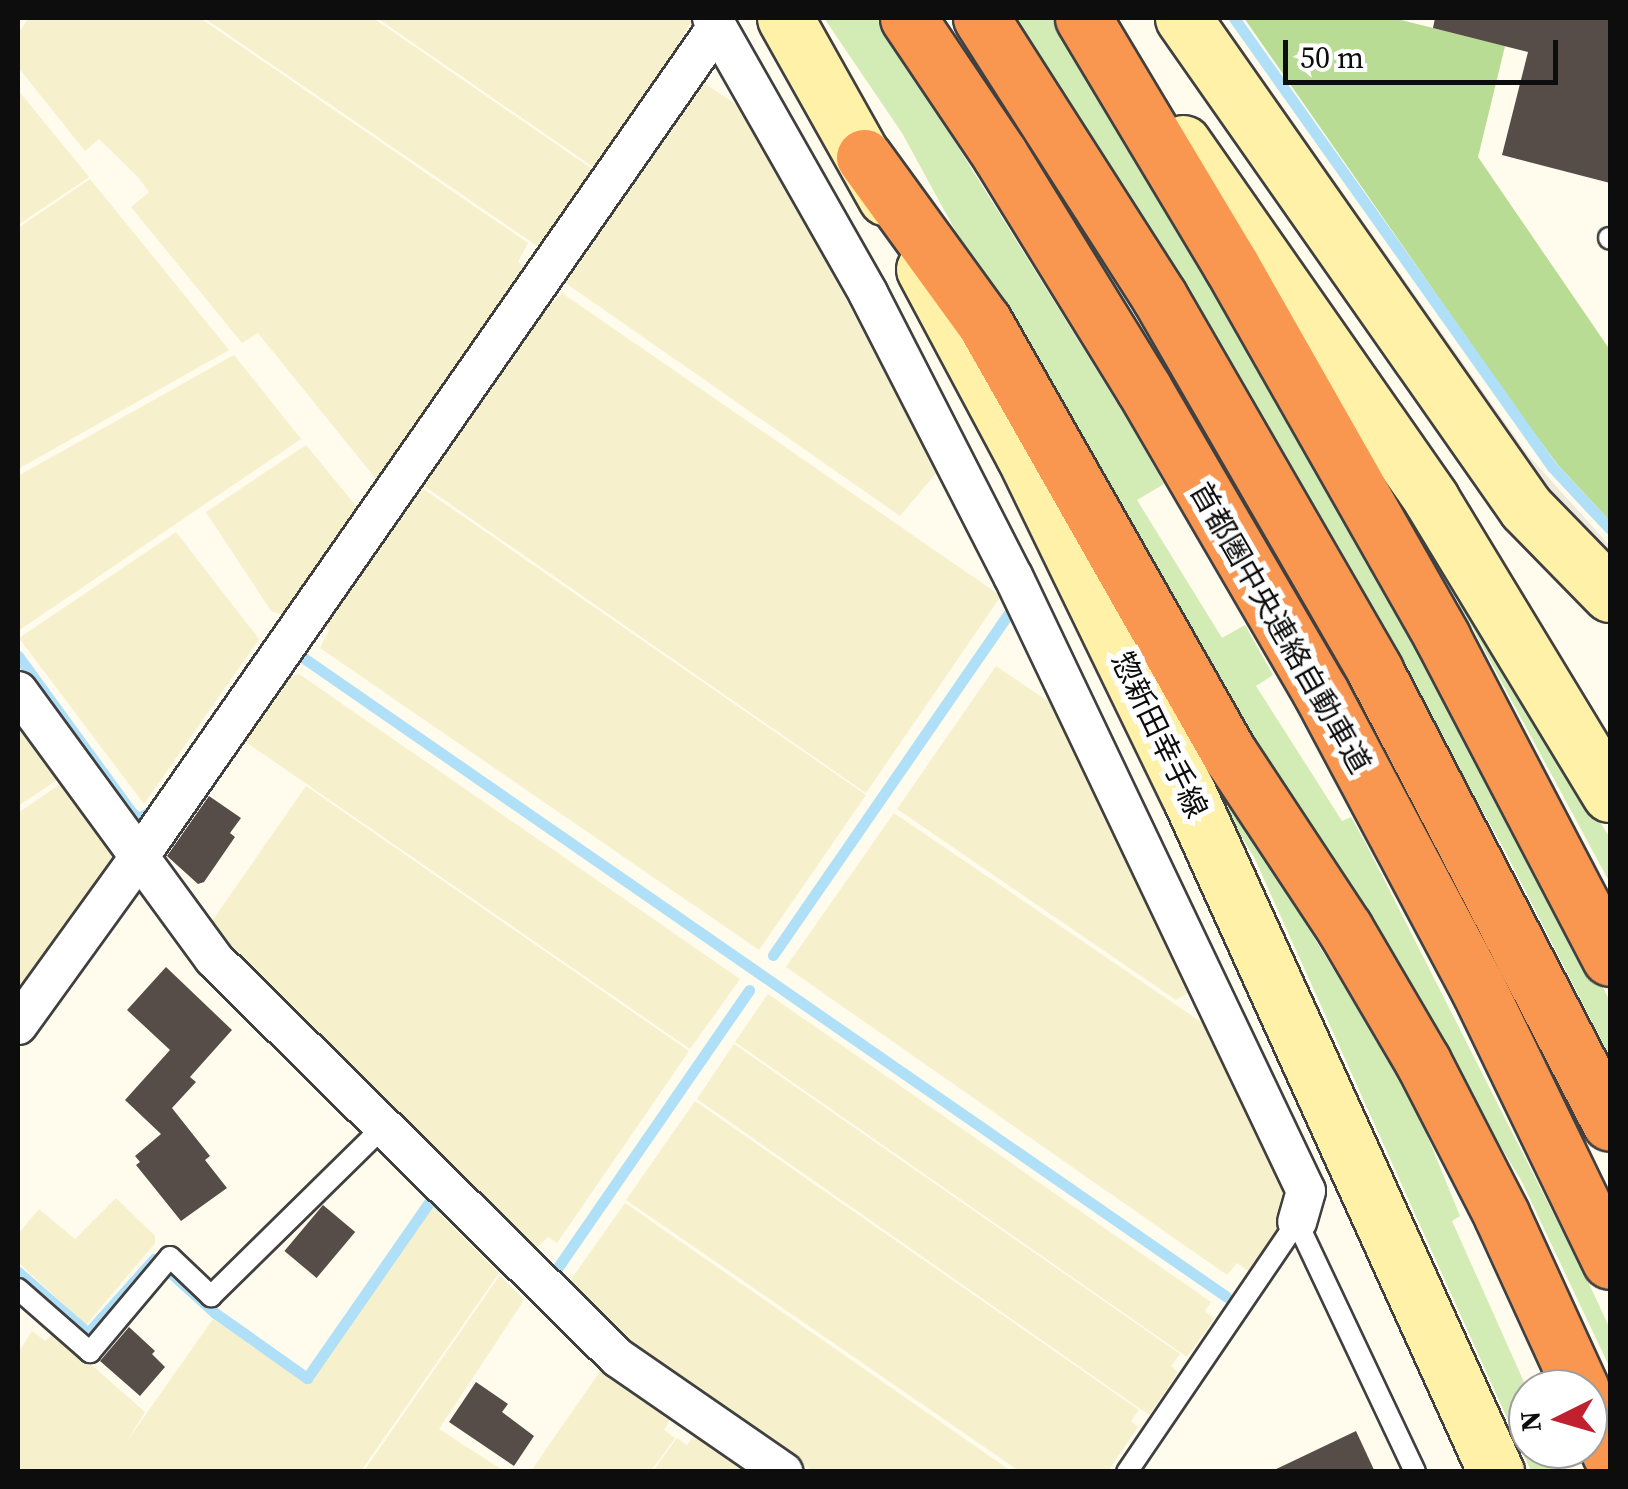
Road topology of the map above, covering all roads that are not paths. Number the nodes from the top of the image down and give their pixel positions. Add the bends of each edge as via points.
1 (785, 18) edge
2 (908, 18) edge
3 (982, 18) edge
4 (1083, 18) edge
5 (1095, 18) edge
6 (1182, 18) edge
7 (714, 22) edge
8 (864, 157) junction
9 (1610, 594) edge
10 (18, 692) edge
11 (1610, 794) edge
12 (139, 858) junction
13 (1610, 958) edge
14 (18, 1025) edge
15 (1610, 1123) edge
16 (382, 1128) junction
17 (1298, 1222) junction
18 (1610, 1261) edge
19 (18, 1289) edge
20 (1572, 1369) edge
21 (783, 1472) edge
22 (1128, 1472) edge
23 (1415, 1472) edge
24 (1496, 1472) edge

1 - 8 main road, 惣新田幸手線
2 - 18 highway, 首都圏中央連絡自動車道 via 1144,390 1321,693 1478,988
3 - 15 highway, 首都圏中央連絡自動車道 via 1160,298 1375,671
4 - 13 highway via 1232,265 1432,620
5 - 11 main road via 1431,498
6 - 9 main road via 1526,508
7 - 12 street
7 - 17 street via 868,292 1059,670 1306,1191
8 - 20 highway via 984,322 1231,756 1423,1062
8 - 24 main road, 惣新田幸手線 via 1024,456 1188,794
10 - 12 street
12 - 14 street
12 - 16 street via 214,959
16 - 19 lane via 211,1296 170,1257 90,1352
16 - 21 street via 618,1358
17 - 22 lane
17 - 23 lane

